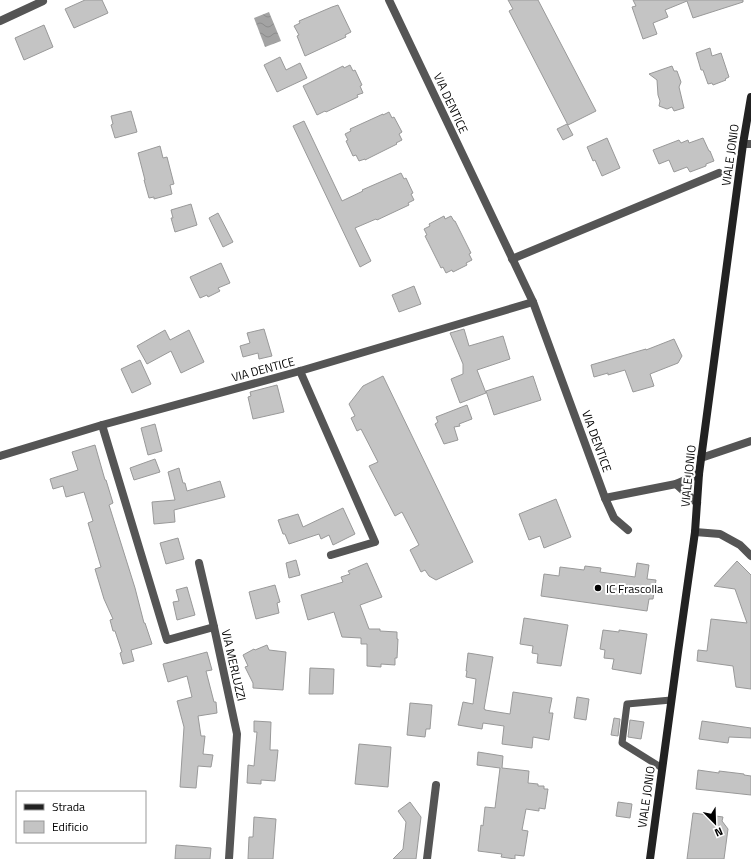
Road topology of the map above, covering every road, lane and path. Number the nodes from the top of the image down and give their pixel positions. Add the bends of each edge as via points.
1 (389, 0) edge
2 (43, 2) dead end
3 (0, 21) edge
4 (751, 96) edge
5 (747, 144) edge
6 (719, 173) dead end
7 (512, 259) junction
8 (533, 302) junction
9 (300, 371) junction
10 (102, 425) junction
11 (751, 441) edge
12 (0, 456) edge
13 (701, 458) junction
14 (699, 474) junction
15 (676, 484) junction
16 (605, 498) junction
17 (697, 503) junction
18 (628, 530) dead end
19 (695, 532) junction
20 (331, 555) dead end
21 (751, 556) edge
22 (199, 564) dead end
23 (214, 627) junction
24 (672, 700) junction
25 (662, 768) junction
26 (436, 785) dead end
27 (229, 859) edge
28 (427, 859) edge
29 (650, 859) edge

1 - 7 street, VIA DENTICE
2 - 3 street
4 - 5 street, VIALE JONIO
5 - 13 street, VIALE JONIO
6 - 7 street
7 - 8 street, VIA DENTICE
8 - 9 street, VIA DENTICE
8 - 16 street, VIA DENTICE
9 - 10 street, VIA DENTICE
9 - 20 street via 375,542
10 - 12 street, VIA DENTICE
10 - 23 street, VIA MERLUZZI via 168,640
11 - 13 street
13 - 14 street, VIALE JONIO
14 - 15 street
14 - 17 street, VIALE JONIO
15 - 16 street
15 - 17 street
16 - 18 street, VIA DENTICE via 614,518
17 - 19 street, VIALE JONIO
19 - 21 street via 720,534 740,545
19 - 24 street, VIALE JONIO
22 - 23 street
23 - 27 street, VIA MERLUZZI via 237,734
24 - 25 street, VIALE JONIO
24 - 25 lane via 627,704 622,743
25 - 29 street, VIALE JONIO
26 - 28 street

